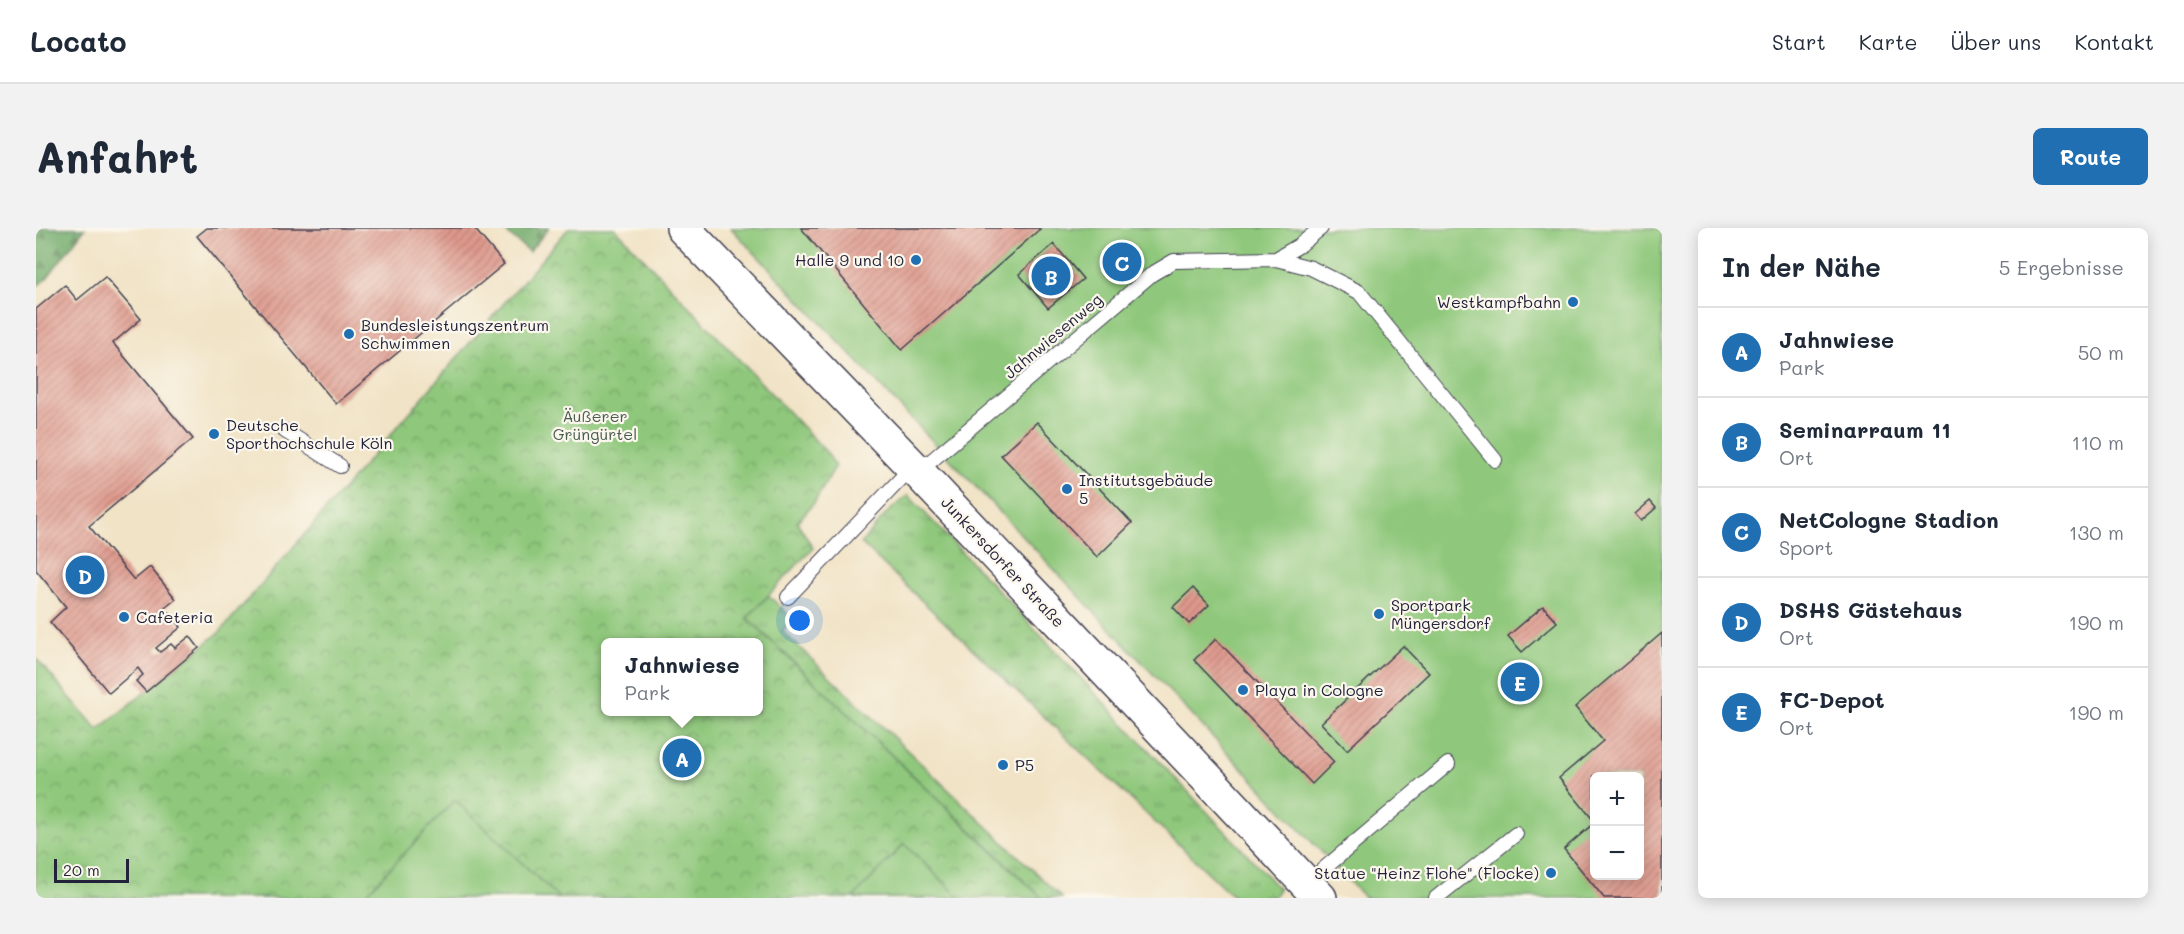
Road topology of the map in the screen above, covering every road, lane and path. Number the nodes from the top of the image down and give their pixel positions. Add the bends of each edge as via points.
1 (683, 228) edge
2 (1321, 228) edge
3 (1275, 259) junction
4 (285, 431) dead end
5 (1495, 460) dead end
6 (340, 466) dead end
7 (916, 469) junction
8 (788, 597) dead end
9 (1448, 764) dead end
10 (1516, 834) dead end
11 (1314, 891) edge
12 (1436, 898) edge

1 - 7 street, Junkersdorfer Straße
2 - 3 lane, Jahnwiesenweg
3 - 5 lane via 1311,268 1359,292
3 - 7 lane, Jahnwiesenweg via 1174,261 1152,274
4 - 6 lane
7 - 8 lane, Jahnwiesenweg
7 - 11 street, Junkersdorfer Straße
9 - 11 lane
10 - 12 lane

